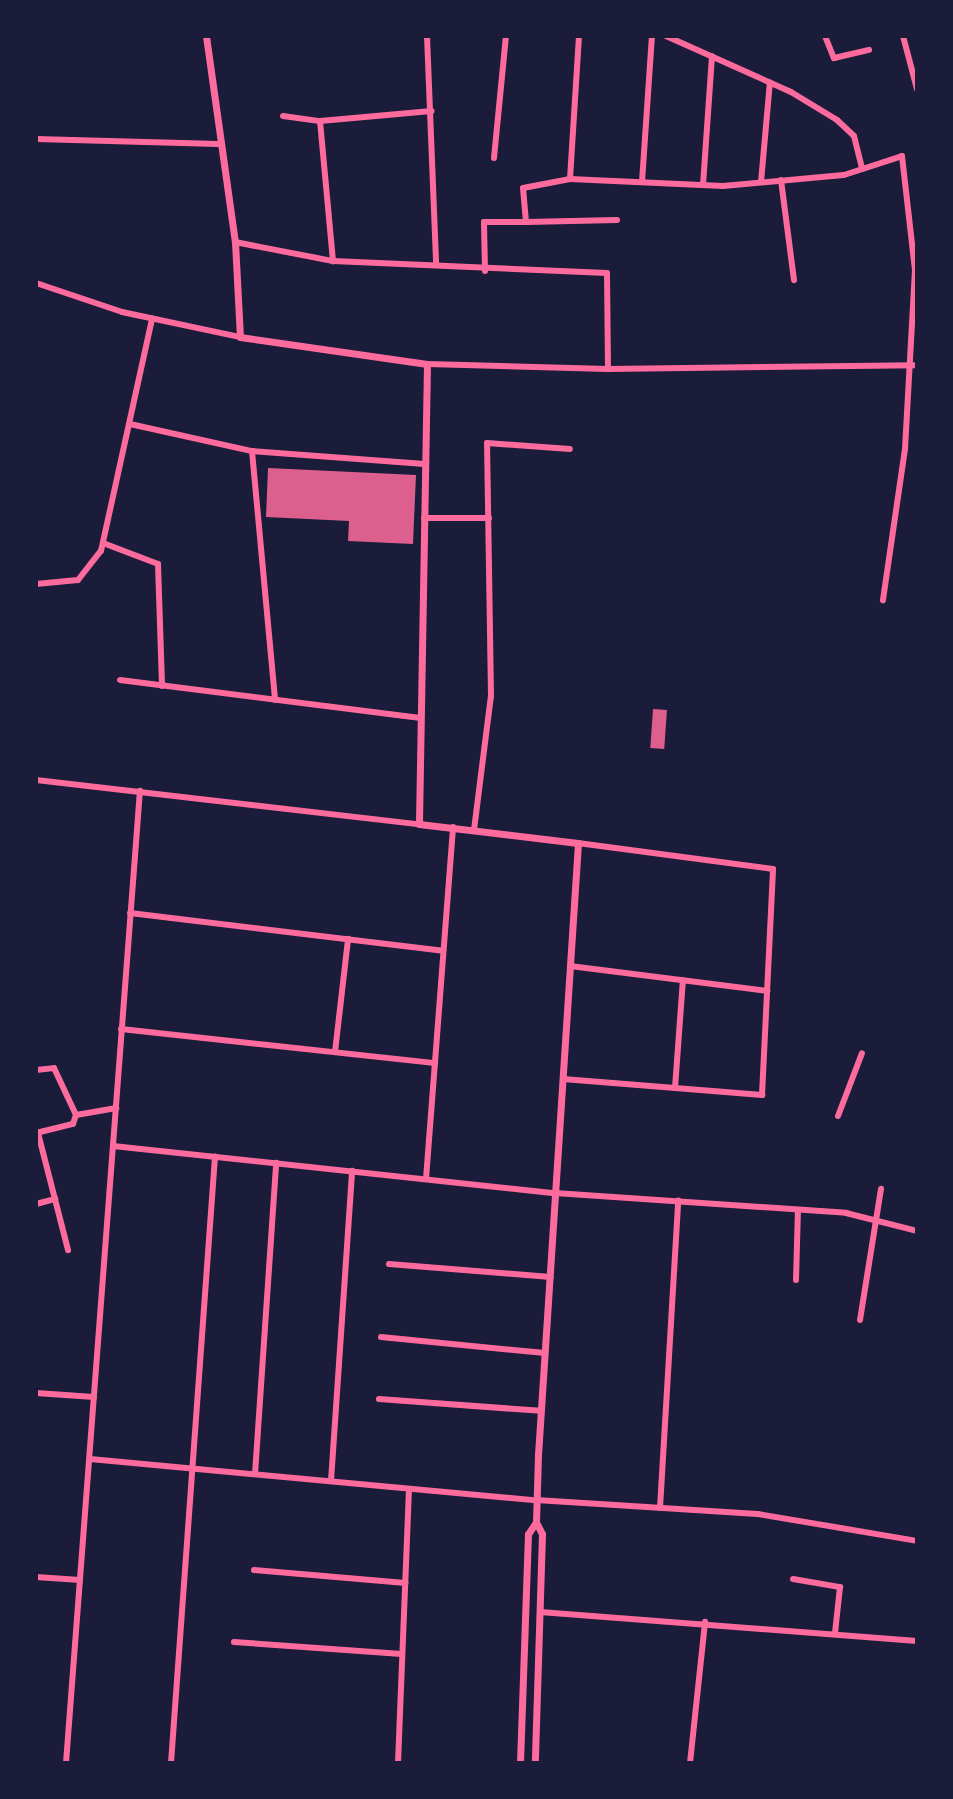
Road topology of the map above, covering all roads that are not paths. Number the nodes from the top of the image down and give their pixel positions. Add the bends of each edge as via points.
1 (206, 36) edge
2 (427, 36) edge
3 (506, 36) edge
4 (579, 36) edge
5 (652, 36) edge
6 (666, 36) edge
7 (825, 36) edge
8 (903, 36) edge
9 (869, 50) dead end
10 (712, 56) junction
11 (770, 82) junction
12 (917, 89) edge
13 (432, 111) junction
14 (283, 116) dead end
15 (320, 121) junction
16 (36, 139) edge
17 (218, 144) junction
18 (494, 158) dead end
19 (862, 169) junction
20 (570, 179) junction
21 (781, 180) junction
22 (642, 182) junction
23 (761, 182) junction
24 (703, 185) junction
25 (617, 220) dead end
26 (526, 222) junction
27 (235, 242) junction
28 (333, 261) junction
29 (436, 264) junction
30 (485, 271) junction
31 (794, 280) dead end
32 (36, 283) edge
33 (152, 319) junction
34 (240, 337) junction
35 (427, 364) junction
36 (913, 365) edge
37 (608, 369) junction
38 (130, 424) junction
39 (570, 449) dead end
40 (252, 451) junction
41 (425, 464) junction
42 (424, 518) junction
43 (489, 518) junction
44 (103, 543) junction
45 (36, 584) edge
46 (883, 600) dead end
47 (120, 680) dead end
48 (162, 686) junction
49 (275, 700) junction
50 (421, 718) junction
51 (36, 780) edge
52 (140, 791) junction
53 (419, 824) junction
54 (453, 827) junction
55 (474, 830) junction
56 (578, 843) junction
57 (130, 913) junction
58 (348, 939) junction
59 (443, 951) junction
60 (570, 966) junction
61 (683, 980) junction
62 (767, 991) junction
63 (121, 1029) junction
64 (335, 1052) junction
65 (862, 1053) dead end
66 (435, 1063) junction
67 (36, 1070) edge
68 (563, 1079) junction
69 (675, 1088) junction
70 (116, 1108) junction
71 (76, 1115) junction
72 (838, 1116) dead end
73 (37, 1133) edge
74 (113, 1146) junction
75 (215, 1157) junction
76 (276, 1163) junction
77 (352, 1171) junction
78 (426, 1179) junction
79 (881, 1189) dead end
80 (555, 1193) junction
81 (55, 1199) junction
82 (678, 1201) junction
83 (36, 1204) edge
84 (798, 1210) junction
85 (876, 1221) junction
86 (917, 1231) edge
87 (68, 1250) dead end
88 (389, 1264) dead end
89 (550, 1277) junction
90 (796, 1280) dead end
91 (860, 1320) dead end
92 (381, 1337) dead end
93 (545, 1353) junction
94 (36, 1394) edge
95 (94, 1397) junction
96 (379, 1399) dead end
97 (541, 1411) junction
98 (90, 1459) junction
99 (190, 1468) junction
100 (255, 1474) junction
101 (331, 1481) junction
102 (409, 1489) junction
103 (536, 1500) junction
104 (660, 1508) junction
105 (536, 1522) junction
106 (917, 1541) edge
107 (254, 1570) dead end
108 (36, 1577) edge
109 (793, 1579) dead end
110 (80, 1580) junction
111 (405, 1583) junction
112 (540, 1612) junction
113 (705, 1622) junction
114 (835, 1633) junction
115 (917, 1641) edge
116 (234, 1642) dead end
117 (402, 1654) junction
118 (66, 1763) edge
119 (171, 1763) edge
120 (398, 1763) edge
121 (520, 1763) edge
122 (535, 1763) edge
123 (690, 1763) edge

1 - 17 street
2 - 13 street
3 - 18 street
4 - 20 street
5 - 22 street
6 - 10 street
7 - 9 street via 834,58
8 - 12 street
10 - 11 street
10 - 24 street
11 - 19 street via 837,120 854,136
11 - 23 street
13 - 15 street
13 - 29 street
14 - 15 street
15 - 28 street
16 - 17 street via 137,146
17 - 27 street
19 - 21 street
19 - 36 street via 902,156 915,270
20 - 22 street
20 - 26 street via 523,188
21 - 23 street
21 - 31 street
22 - 24 street
23 - 24 street
25 - 26 street
26 - 30 street via 484,222
27 - 28 street
27 - 34 street
28 - 29 street
29 - 30 street
30 - 37 street via 607,273
32 - 33 street
33 - 34 street
33 - 38 street
34 - 35 street
35 - 37 street
35 - 41 street
36 - 37 street
36 - 46 street
38 - 40 street
38 - 44 street
39 - 43 street via 487,443
40 - 41 street
40 - 49 street
41 - 42 street
42 - 43 street
42 - 50 street
43 - 55 street via 491,696
44 - 45 street via 78,580
44 - 48 street via 158,564
47 - 48 street
48 - 49 street
49 - 50 street
50 - 53 street
51 - 52 street
52 - 53 street
52 - 57 street
53 - 54 street
54 - 55 street
54 - 59 street
55 - 56 street
56 - 60 street
56 - 62 street via 773,869
57 - 58 street
57 - 63 street
58 - 59 street
58 - 64 street
59 - 66 street
60 - 61 street
60 - 68 street
61 - 62 street
61 - 69 street
62 - 69 street via 762,1095
63 - 64 street
63 - 70 street
64 - 66 street
65 - 72 street
66 - 78 street
67 - 71 street via 54,1068
68 - 69 street
68 - 80 street
70 - 71 street
70 - 74 street
71 - 73 street via 73,1124
73 - 81 street
74 - 75 street
74 - 95 street
75 - 76 street
75 - 99 street
76 - 77 street
76 - 100 street
77 - 78 street
77 - 101 street
78 - 80 street
79 - 85 street
80 - 82 street
80 - 89 street
81 - 83 street
81 - 87 street
82 - 84 street
82 - 104 street
84 - 85 street
84 - 90 street
85 - 86 street
85 - 91 street
88 - 89 street
89 - 93 street
92 - 93 street
93 - 97 street
94 - 95 street
95 - 98 street
96 - 97 street
97 - 103 street
98 - 99 street
98 - 110 street
99 - 100 street
99 - 119 street
100 - 101 street
101 - 102 street
102 - 103 street
102 - 111 street
103 - 104 street
103 - 105 street
104 - 106 street via 758,1514
105 - 112 street via 542,1534
105 - 121 street via 528,1534
107 - 111 street
108 - 110 street
109 - 114 street via 840,1587
110 - 118 street
111 - 117 street
112 - 113 street
112 - 122 street
113 - 114 street
113 - 123 street
114 - 115 street
116 - 117 street
117 - 120 street

